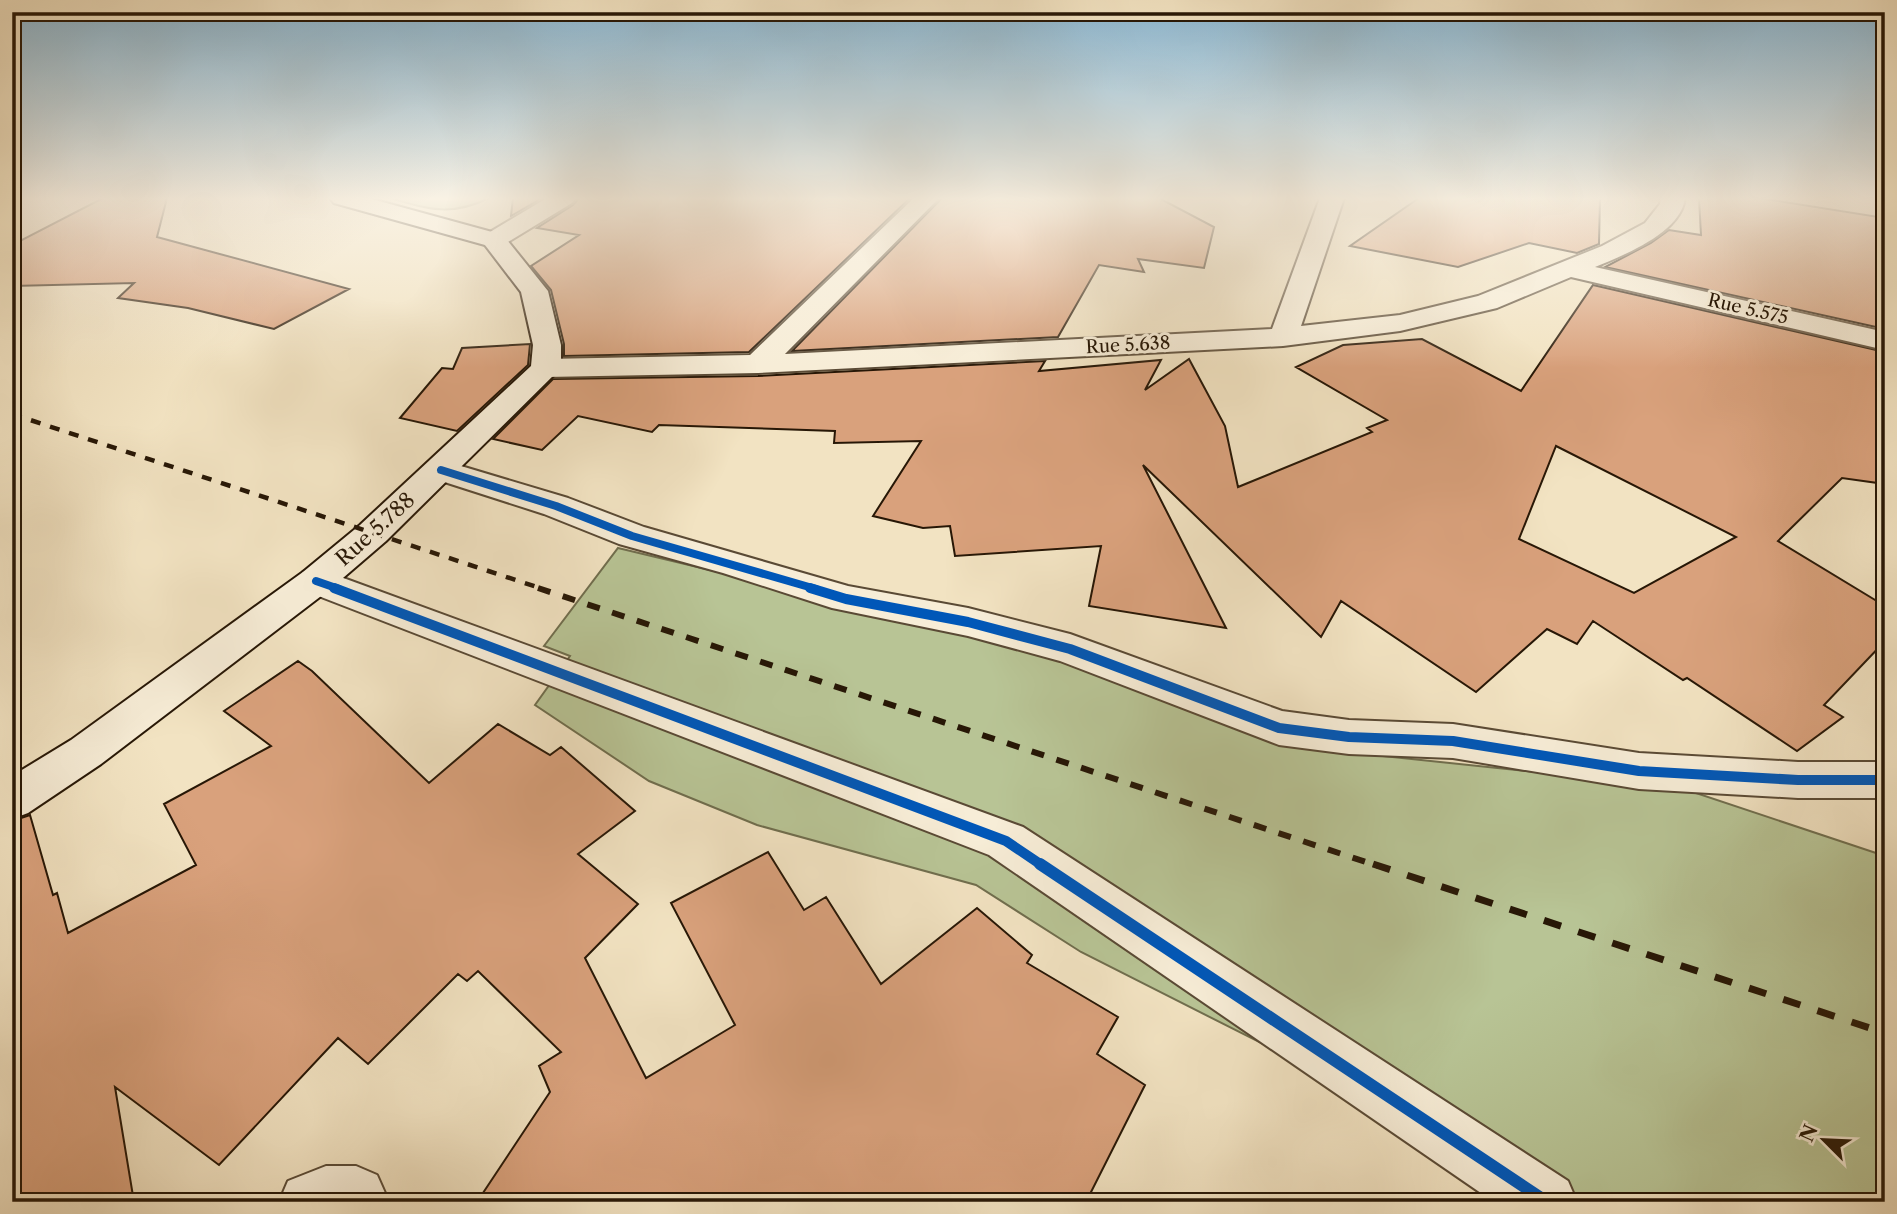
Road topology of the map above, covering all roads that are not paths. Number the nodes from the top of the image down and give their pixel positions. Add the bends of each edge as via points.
1 (506, 255) edge
2 (869, 255) edge
3 (1312, 255) edge
4 (1600, 255) edge
5 (1571, 269) junction
6 (1283, 337) junction
7 (1885, 341) edge
8 (758, 364) junction
9 (546, 368) junction
10 (441, 470) junction
11 (316, 582) junction
12 (1885, 780) edge
13 (12, 800) edge
14 (309, 1202) edge
15 (359, 1202) edge
16 (1547, 1202) edge

1 - 9 street via 534,291 547,345
2 - 8 street
3 - 6 street
4 - 5 street, Rue 5.638
5 - 6 street, Rue 5.638 via 1487,302 1400,323
5 - 7 street, Rue 5.575
6 - 8 street, Rue 5.638
8 - 9 street, Rue 5.638
9 - 10 street, Rue 5.788
10 - 11 street, Rue 5.788
10 - 12 street via 556,506 632,536 846,598 968,622 1070,649 1279,728 1349,737 1452,741 1639,771
11 - 13 street, Rue 5.788 via 86,752
11 - 16 street via 1006,841
14 - 15 street via 336,1196 356,1196

